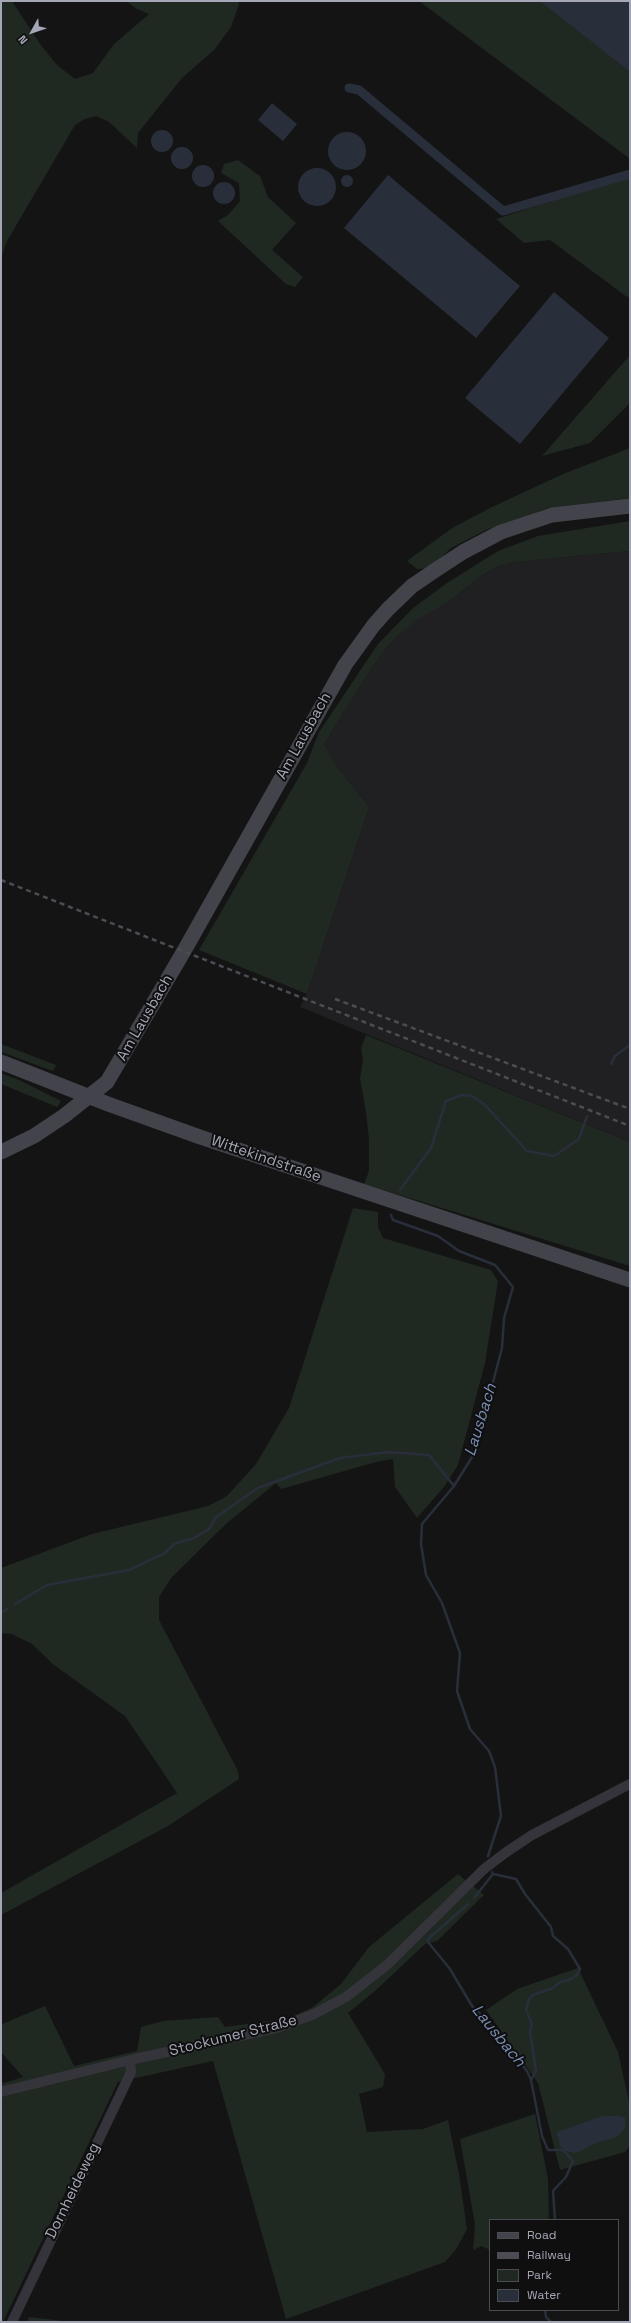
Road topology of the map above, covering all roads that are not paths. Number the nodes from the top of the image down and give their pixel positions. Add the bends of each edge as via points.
1 (630, 506) edge
2 (1, 1062) edge
3 (88, 1097) junction
4 (1, 1152) edge
5 (630, 1280) edge
6 (630, 1784) edge
7 (130, 2060) junction
8 (1, 2092) edge
9 (12, 2322) edge

1 - 3 main road, Am Lausbach via 552,515 501,532 434,571 412,586 388,609 353,653 317,711 116,1068 107,1082
2 - 3 main road, Wittekindstraße
3 - 4 main road, Am Lausbach via 50,1126
3 - 5 main road, Wittekindstraße via 200,1137
6 - 7 street, Stockumer Straße via 539,1831 505,1853 484,1869 386,1965 331,2005 296,2022 276,2028
7 - 8 street, Stockumer Straße
7 - 9 street, Dornheideweg via 131,2072

